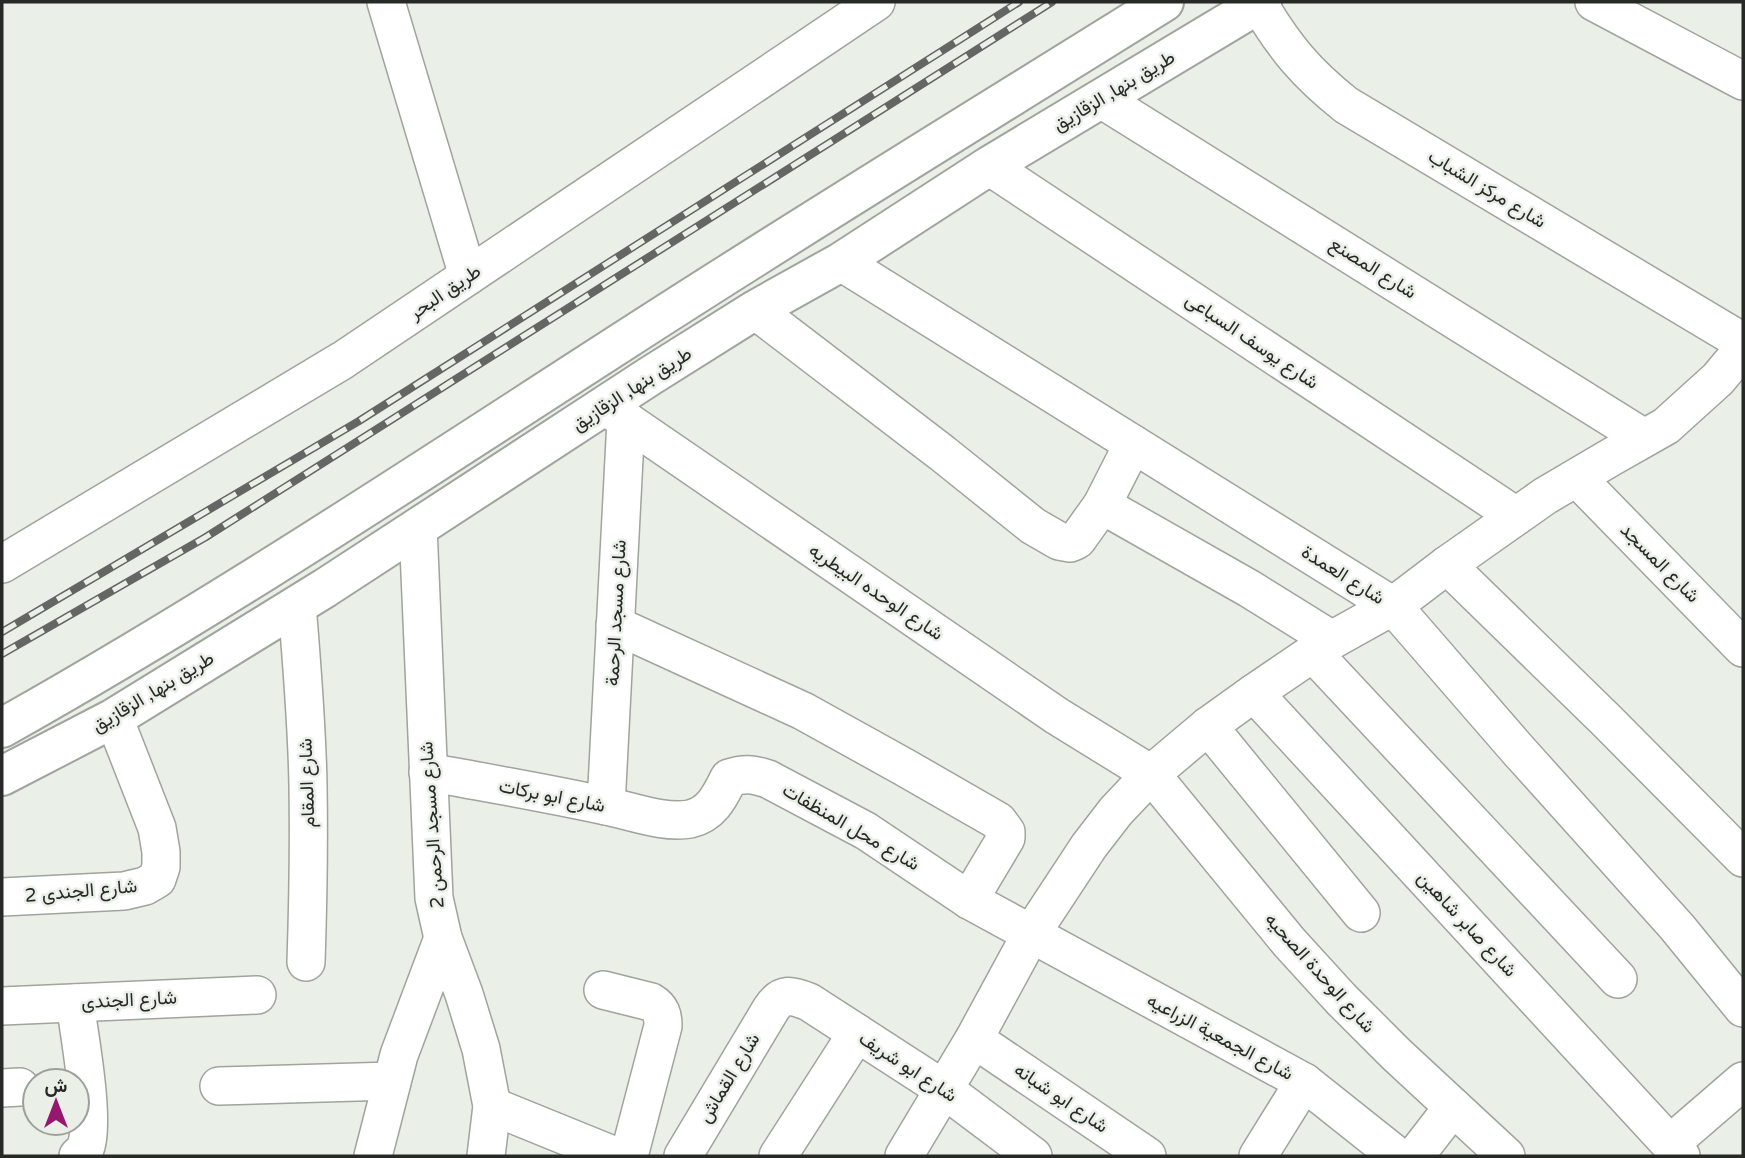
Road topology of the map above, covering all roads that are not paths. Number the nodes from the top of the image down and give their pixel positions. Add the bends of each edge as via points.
1 (386, 2) edge
2 (876, 2) edge
3 (1164, 2) edge
4 (1594, 2) edge
5 (1261, 3) edge
6 (1743, 81) edge
7 (1101, 99) junction
8 (989, 166) junction
9 (841, 262) junction
10 (468, 275) junction
11 (755, 310) junction
12 (625, 340) junction
13 (1741, 356) edge
14 (650, 376) junction
15 (615, 413) junction
16 (1644, 438) junction
17 (1133, 444) junction
18 (1577, 478) junction
19 (1102, 505) junction
20 (1516, 516) junction
21 (418, 527) junction
22 (2, 564) edge
23 (1447, 565) junction
24 (297, 605) junction
25 (1393, 606) junction
26 (615, 625) junction
27 (1323, 647) junction
28 (1743, 648) edge
29 (1254, 693) junction
30 (114, 718) junction
31 (1208, 726) junction
32 (2, 728) edge
33 (428, 772) junction
34 (1151, 774) junction
35 (2, 776) edge
36 (606, 806) junction
37 (675, 820) joint
38 (1743, 858) edge
39 (2, 897) edge
40 (969, 900) junction
41 (1361, 913) dead end
42 (1031, 934) junction
43 (443, 938) junction
44 (306, 962) dead end
45 (1618, 979) dead end
46 (603, 990) dead end
47 (257, 995) dead end
48 (776, 1001) joint
49 (75, 1003) junction
50 (2, 1006) edge
51 (1743, 1008) edge
52 (857, 1033) junction
53 (974, 1040) junction
54 (392, 1081) junction
55 (1743, 1081) edge
56 (1304, 1082) junction
57 (219, 1086) dead end
58 (945, 1090) junction
59 (492, 1106) junction
60 (1453, 1107) junction
61 (1676, 1150) edge
62 (78, 1156) edge
63 (373, 1156) edge
64 (486, 1156) edge
65 (614, 1156) edge
66 (629, 1156) edge
67 (682, 1156) edge
68 (778, 1156) edge
69 (904, 1156) edge
70 (1033, 1156) edge
71 (1144, 1156) edge
72 (1258, 1156) edge
73 (1397, 1156) edge
74 (1415, 1156) edge
75 (1506, 1156) edge

1 - 10 street
2 - 10 street, طريق البحر
3 - 12 highway
4 - 6 street
5 - 7 highway, طريق بنها, الزقازيق
5 - 13 street, شارع مركز الشباب via 1296,59 1346,105
7 - 8 highway, طريق بنها, الزقازيق
7 - 16 street, شارع المصنع
8 - 9 highway, طريق بنها, الزقازيق
8 - 20 street, شارع يوسف السباعى
9 - 11 highway, طريق بنها, الزقازيق
9 - 17 street, شارع العمدة
10 - 22 street, طريق البحر via 343,360
11 - 14 highway, طريق بنها, الزقازيق
11 - 19 street via 1042,532 1059,541 1077,540
12 - 14 highway
12 - 32 highway via 330,531
13 - 16 street via 1666,426
14 - 15 highway, طريق بنها, الزقازيق
15 - 21 highway, طريق بنها, الزقازيق
15 - 26 street, شارع مسجد الرحمة
15 - 34 street, شارع الوحده البيطريه via 1057,716
16 - 18 street
17 - 19 street
17 - 25 street, شارع العمدة
18 - 20 street
18 - 28 street, شارع المسجد
19 - 27 street via 1250,589
20 - 23 street
21 - 24 highway, طريق بنها, الزقازيق
21 - 33 street, شارع مسجد الرحمن 2
23 - 25 street
23 - 38 street
24 - 30 highway, طريق بنها, الزقازيق
24 - 44 street, شارع المقام via 308,783
25 - 27 street
25 - 51 street, شارع العمدة
26 - 36 street, شارع مسجد الرحمة
26 - 40 street via 803,711 999,821 1006,838
27 - 29 street
27 - 45 street
29 - 31 street
29 - 61 street, شارع صابر شاهين
30 - 35 highway, طريق بنها, الزقازيق
30 - 39 street, شارع الجندى 2 via 157,828 161,852 157,879 124,891
31 - 34 street
31 - 41 street
33 - 36 street, شارع ابو بركات
33 - 43 street, شارع مسجد الرحمن 2 via 434,898
34 - 42 street via 1116,811
34 - 60 street, شارع الوحدة الصحيه via 1315,970
36 - 37 street, شارع ابو بركات
37 - 40 street, شارع محل المنظفات via 705,812 715,804 729,778 752,774 866,831
40 - 42 street, شارع محل المنظفات
42 - 53 street
42 - 56 street, شارع الجمعية الزراعيه
43 - 54 street
43 - 59 street, شارع مسجد الرحمن 2 via 481,1049
46 - 66 street via 651,1002 663,1015
47 - 49 street, شارع الجندى
48 - 52 street, شارع ابو شريف via 789,996 809,1002
48 - 67 street, شارع القماش
49 - 50 street, شارع الجندى
49 - 62 street via 89,1132 85,1150
52 - 58 street, شارع ابو شريف
52 - 68 street
53 - 58 street
53 - 71 street, شارع ابو شبانه
54 - 57 street
54 - 63 street
55 - 61 street
56 - 72 street
56 - 73 street, شارع الجمعية الزراعيه
58 - 69 street
58 - 70 street, شارع ابو شريف
59 - 64 street, شارع مسجد الرحمن 2
59 - 65 street
60 - 74 street
60 - 75 street, شارع الوحدة الصحيه

